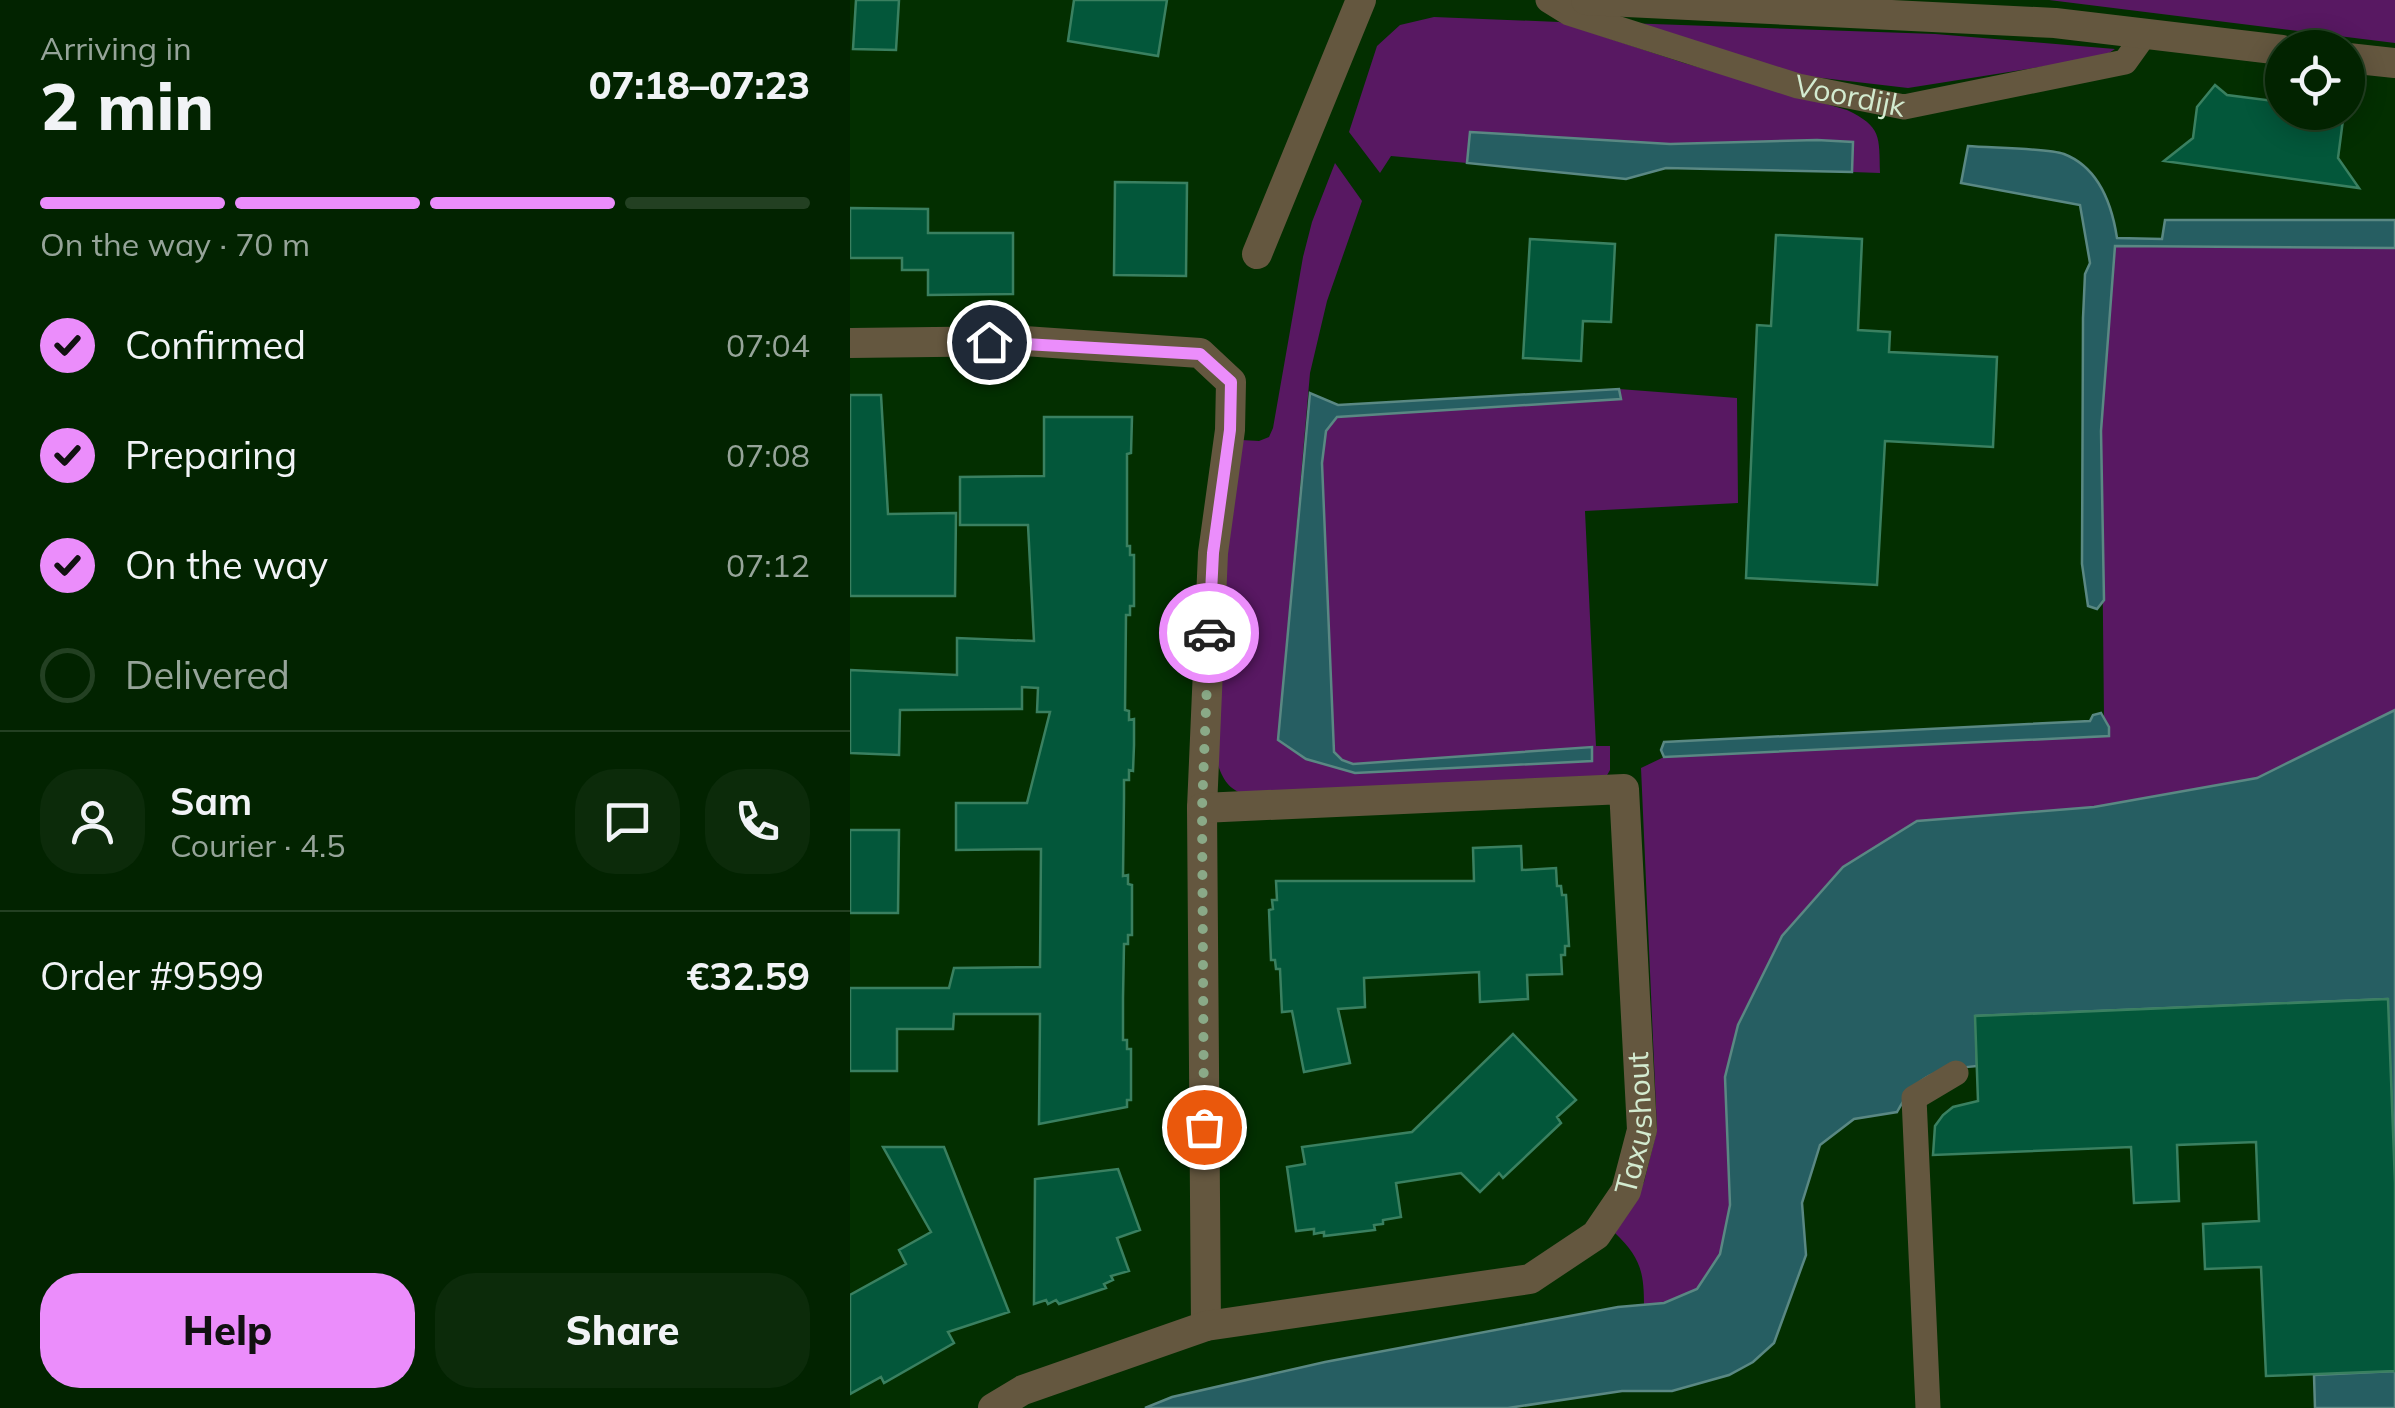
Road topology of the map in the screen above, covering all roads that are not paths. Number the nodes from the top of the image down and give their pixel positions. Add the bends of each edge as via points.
1 (1361, 0) edge
2 (1548, 0) edge
3 (1586, 0) edge
4 (2145, 34) junction
5 (2265, 48) edge
6 (2365, 60) edge
7 (2395, 63) edge
8 (1257, 254) dead end
9 (850, 342) edge
10 (1202, 808) junction
11 (1956, 1073) dead end
12 (1206, 1326) junction
13 (994, 1408) edge
14 (1928, 1408) edge

1 - 8 street
2 - 4 lane, Voordijk via 1569,14 1798,86 1904,106 2126,62
3 - 4 street via 2056,23
4 - 5 street
6 - 7 street
9 - 10 street via 1024,341 1200,354 1231,382 1213,553
10 - 12 street
10 - 12 street, Taxushout via 1624,789 1642,1130 1626,1191 1596,1235 1530,1279
11 - 14 lane via 1914,1098
12 - 13 street, Taxushout via 1023,1390

